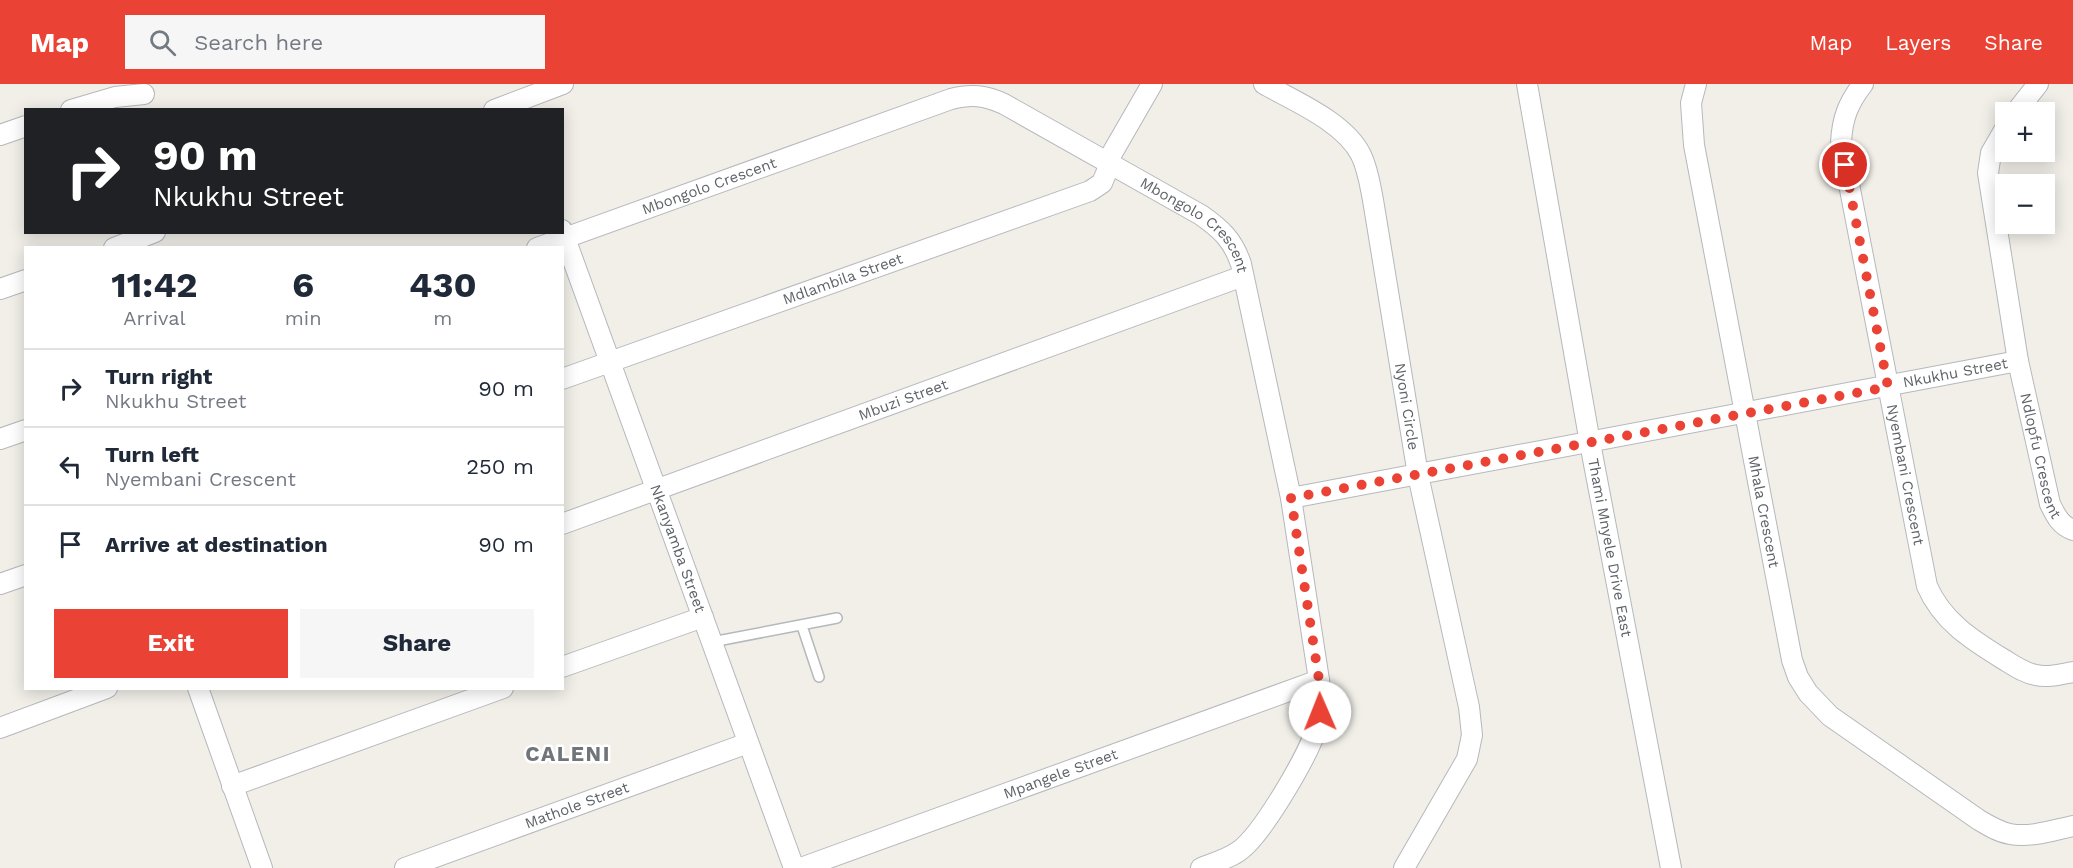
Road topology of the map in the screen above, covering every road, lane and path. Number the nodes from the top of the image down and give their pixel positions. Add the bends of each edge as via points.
1 (563, 84) edge
2 (1152, 84) edge
3 (1264, 84) edge
4 (1527, 84) edge
5 (1696, 84) edge
6 (1863, 84) edge
7 (2038, 84) edge
8 (145, 96) edge
9 (519, 98) edge
10 (2024, 102) edge
11 (78, 108) edge
12 (498, 108) edge
13 (24, 127) edge
14 (0, 135) edge
15 (1995, 145) edge
16 (1109, 163) junction
17 (1142, 182) junction
18 (1102, 183) junction
19 (150, 234) edge
20 (564, 234) edge
21 (119, 246) edge
22 (541, 246) edge
23 (1243, 276) junction
24 (24, 281) edge
25 (0, 289) edge
26 (610, 361) junction
27 (2018, 361) junction
28 (564, 378) edge
29 (1888, 387) junction
30 (1745, 413) junction
31 (24, 431) edge
32 (0, 439) edge
33 (1590, 443) junction
34 (1418, 475) junction
35 (657, 490) junction
36 (1291, 498) junction
37 (564, 523) edge
38 (2073, 530) edge
39 (24, 576) edge
40 (0, 584) edge
41 (703, 616) junction
42 (837, 618) dead end
43 (802, 626) junction
44 (712, 642) junction
45 (564, 666) edge
46 (2073, 672) edge
47 (819, 677) dead end
48 (1319, 680) junction
49 (102, 690) edge
50 (199, 690) edge
51 (497, 690) edge
52 (0, 728) edge
53 (748, 743) junction
54 (232, 786) junction
55 (2073, 826) edge
56 (262, 868) edge
57 (405, 868) edge
58 (794, 868) edge
59 (801, 868) edge
60 (1201, 868) edge
61 (1404, 868) edge
62 (1671, 868) edge

1 - 9 street
2 - 16 street
3 - 34 street, Nyoni Circle via 1344,133 1366,168
4 - 33 street, Thami Mnyele Drive East
5 - 30 street, Mhala Crescent via 1691,103 1694,145
6 - 29 street, Nyembani Crescent via 1847,107 1841,143
7 - 10 street
8 - 11 street via 115,97
9 - 12 street
13 - 14 street
15 - 27 street, Ndlopfu Crescent via 1988,173
16 - 17 street, Mbongolo Crescent
16 - 18 street
16 - 20 street, Mbongolo Crescent via 1004,104 982,95 970,95
17 - 18 street
17 - 23 street, Mbongolo Crescent via 1224,232 1237,252
18 - 26 street, Mdlambila Street via 1082,194
19 - 21 street
20 - 22 street, Mbongolo Crescent
20 - 26 street, Nkanyamba Street
23 - 35 street, Mbuzi Street
23 - 36 street, Mbongolo Crescent
24 - 25 street
26 - 28 street, Mdlambila Street
26 - 35 street, Nkanyamba Street
27 - 29 street, Nkukhu Street
27 - 38 street, Ndlopfu Crescent via 2050,504 2058,520
29 - 30 street, Nkukhu Street
29 - 46 street, Nyembani Crescent via 1933,600 1955,626 2027,673 2043,676
30 - 33 street, Nkukhu Street
30 - 55 street, Mhala Crescent via 1792,660 1808,693 1830,716 1997,830 2011,835
31 - 32 street
33 - 34 street, Nkukhu Street
33 - 62 street, Thami Mnyele Drive East
34 - 36 street, Nkukhu Street
34 - 61 street, Nyoni Circle via 1472,735 1460,775
35 - 37 street, Mbuzi Street
35 - 41 street, Nkanyamba Street
36 - 48 street, Mbongolo Crescent
39 - 40 street
41 - 44 street, Nkanyamba Street
41 - 45 street
42 - 43 lane
43 - 44 lane
43 - 47 lane
44 - 53 street, Nkanyamba Street
48 - 59 street, Mpangele Street
48 - 60 street, Mbongolo Crescent via 1321,705 1317,728 1304,759 1281,796 1256,834 1240,850
49 - 52 street
50 - 54 street
51 - 54 street
53 - 57 street, Mathole Street
53 - 58 street, Nkanyamba Street
54 - 56 street

